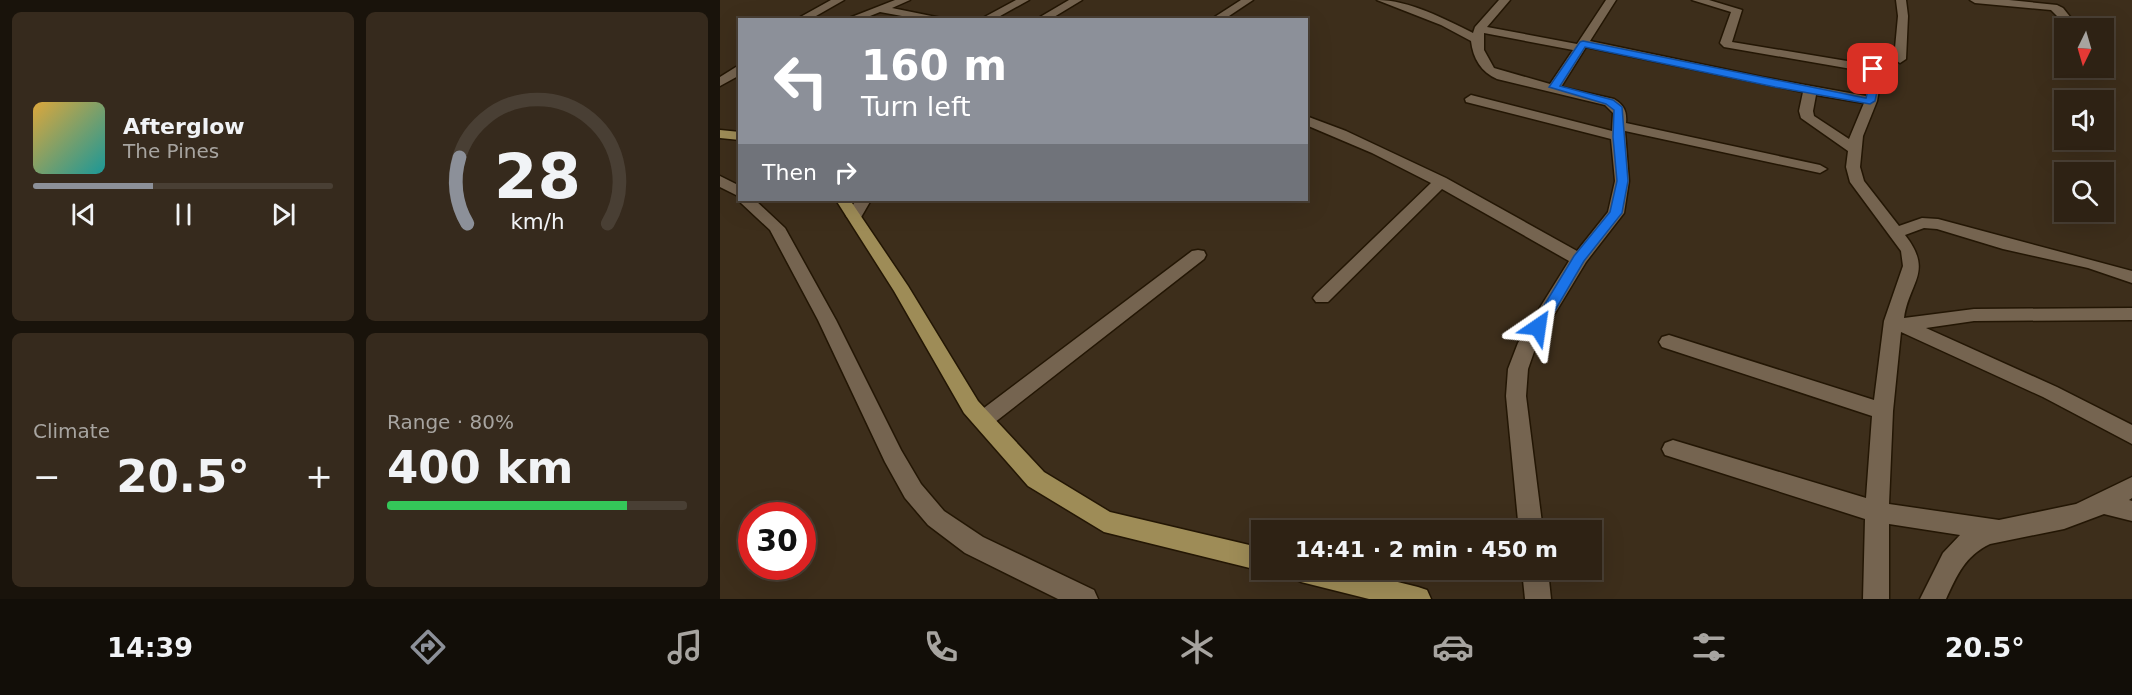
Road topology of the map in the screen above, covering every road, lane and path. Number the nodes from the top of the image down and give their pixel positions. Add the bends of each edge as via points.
1 (839, 0) edge
2 (905, 0) edge
3 (1024, 0) edge
4 (1077, 0) edge
5 (1248, 0) edge
6 (1382, 0) edge
7 (1505, 0) edge
8 (1611, 0) edge
9 (1697, 0) edge
10 (1901, 0) edge
11 (1976, 0) edge
12 (879, 9) junction
13 (804, 18) edge
14 (854, 18) edge
15 (934, 18) edge
16 (988, 18) edge
17 (1044, 18) edge
18 (1218, 18) edge
19 (2066, 18) edge
20 (1478, 34) junction
21 (1581, 46) junction
22 (1900, 59) dead end
23 (1554, 87) junction
24 (1810, 91) junction
25 (1471, 99) dead end
26 (1870, 101) junction
27 (1308, 121) edge
28 (1619, 132) junction
29 (720, 134) edge
30 (738, 136) edge
31 (1854, 148) junction
32 (1820, 169) dead end
33 (720, 180) edge
34 (1441, 181) junction
35 (738, 192) edge
36 (747, 201) edge
37 (853, 205) edge
38 (1896, 233) junction
39 (1198, 255) dead end
40 (1579, 259) junction
41 (2132, 262) edge
42 (2092, 264) junction
43 (2132, 277) edge
44 (1322, 298) dead end
45 (2132, 314) edge
46 (1898, 323) junction
47 (1669, 342) dead end
48 (1883, 411) junction
49 (983, 420) junction
50 (2132, 435) edge
51 (1673, 449) dead end
52 (2132, 487) edge
53 (2102, 503) junction
54 (2132, 511) edge
55 (1877, 512) junction
56 (1530, 520) edge
57 (2001, 531) junction
58 (1251, 557) edge
59 (1341, 580) edge
60 (1536, 580) edge
61 (1085, 599) edge
62 (1418, 599) edge
63 (1538, 599) edge
64 (1876, 599) edge
65 (1933, 599) edge

1 - 13 street
2 - 12 street
3 - 16 street
4 - 17 street
5 - 18 street
6 - 20 street
7 - 20 street
8 - 21 street
9 - 26 street via 1737,10 1727,45 1873,69 1876,73
10 - 22 street
11 - 19 street via 2053,7
12 - 14 street
12 - 15 street
20 - 21 street
20 - 23 street via 1490,71
21 - 23 street
21 - 24 street
23 - 28 street via 1616,106 1620,114
24 - 26 street
24 - 31 street via 1808,118
25 - 28 street
26 - 31 street
27 - 34 street
28 - 32 street
28 - 40 street via 1622,181 1616,213
29 - 30 main road
31 - 38 street via 1857,182
33 - 35 street
34 - 40 street
34 - 44 street
36 - 61 street via 777,228 913,491 936,518 974,545
37 - 49 main road
38 - 42 street via 1932,223
38 - 46 street via 1909,251 1912,266
39 - 49 street
40 - 56 street via 1528,343 1518,369 1516,396
41 - 42 street
42 - 43 street
45 - 46 street via 1974,315
46 - 48 street
46 - 50 street
47 - 48 street
48 - 55 street
49 - 58 main road via 1036,479 1104,521
51 - 55 street
52 - 53 street
53 - 54 street
53 - 57 street via 2052,522
55 - 57 street
55 - 64 street
57 - 65 street via 1980,537 1959,551
59 - 62 main road
60 - 63 street

